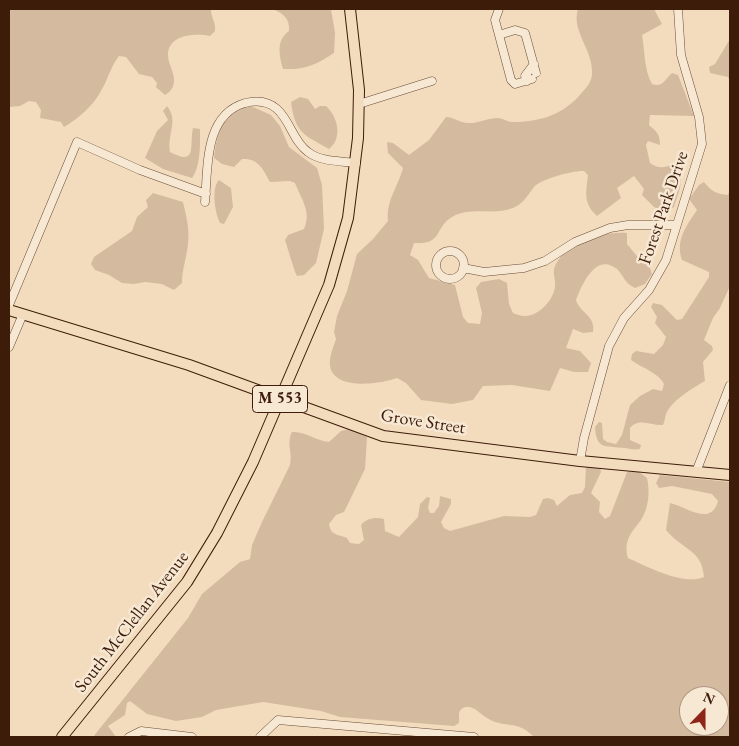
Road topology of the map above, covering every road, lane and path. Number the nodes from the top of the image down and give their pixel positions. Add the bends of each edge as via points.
1 (350, 9) edge
2 (500, 9) edge
3 (678, 9) edge
4 (499, 35) junction
5 (432, 81) dead end
6 (359, 104) junction
7 (356, 163) junction
8 (675, 225) junction
9 (463, 268) dead end
10 (9, 305) edge
11 (9, 310) edge
12 (23, 314) junction
13 (9, 348) edge
14 (730, 385) edge
15 (280, 400) junction
16 (580, 461) junction
17 (696, 472) junction
18 (730, 475) edge
19 (62, 737) edge
20 (129, 737) edge
21 (192, 737) edge
22 (201, 737) edge
23 (260, 737) edge
24 (474, 737) edge

1 - 6 main road, South McClellan Avenue / M 553
2 - 4 street via 495,20
3 - 8 street, Forest Park Drive via 681,56 699,118 702,144
4 - 4 street via 513,82 532,74 525,33 515,30
5 - 6 street
6 - 7 main road, South McClellan Avenue / M 553
7 - 10 street via 315,156 300,145 277,110 262,102 250,102 230,110 220,120 214,131 206,198 77,142
7 - 15 main road, South McClellan Avenue / M 553 via 348,218 329,284
8 - 9 street via 610,228 575,242 545,261 524,268 484,272
8 - 16 street, Forest Park Drive via 666,260 649,290 624,318 609,346
11 - 12 main road, Grove Street
12 - 13 street
12 - 15 main road, Grove Street via 189,365
14 - 17 street
15 - 16 main road, Grove Street via 383,436
15 - 19 main road, South McClellan Avenue / M 553 via 238,495 187,582
16 - 17 main road, Grove Street
17 - 18 main road, Grove Street
20 - 21 street via 141,732
21 - 22 street
23 - 24 street via 278,720

